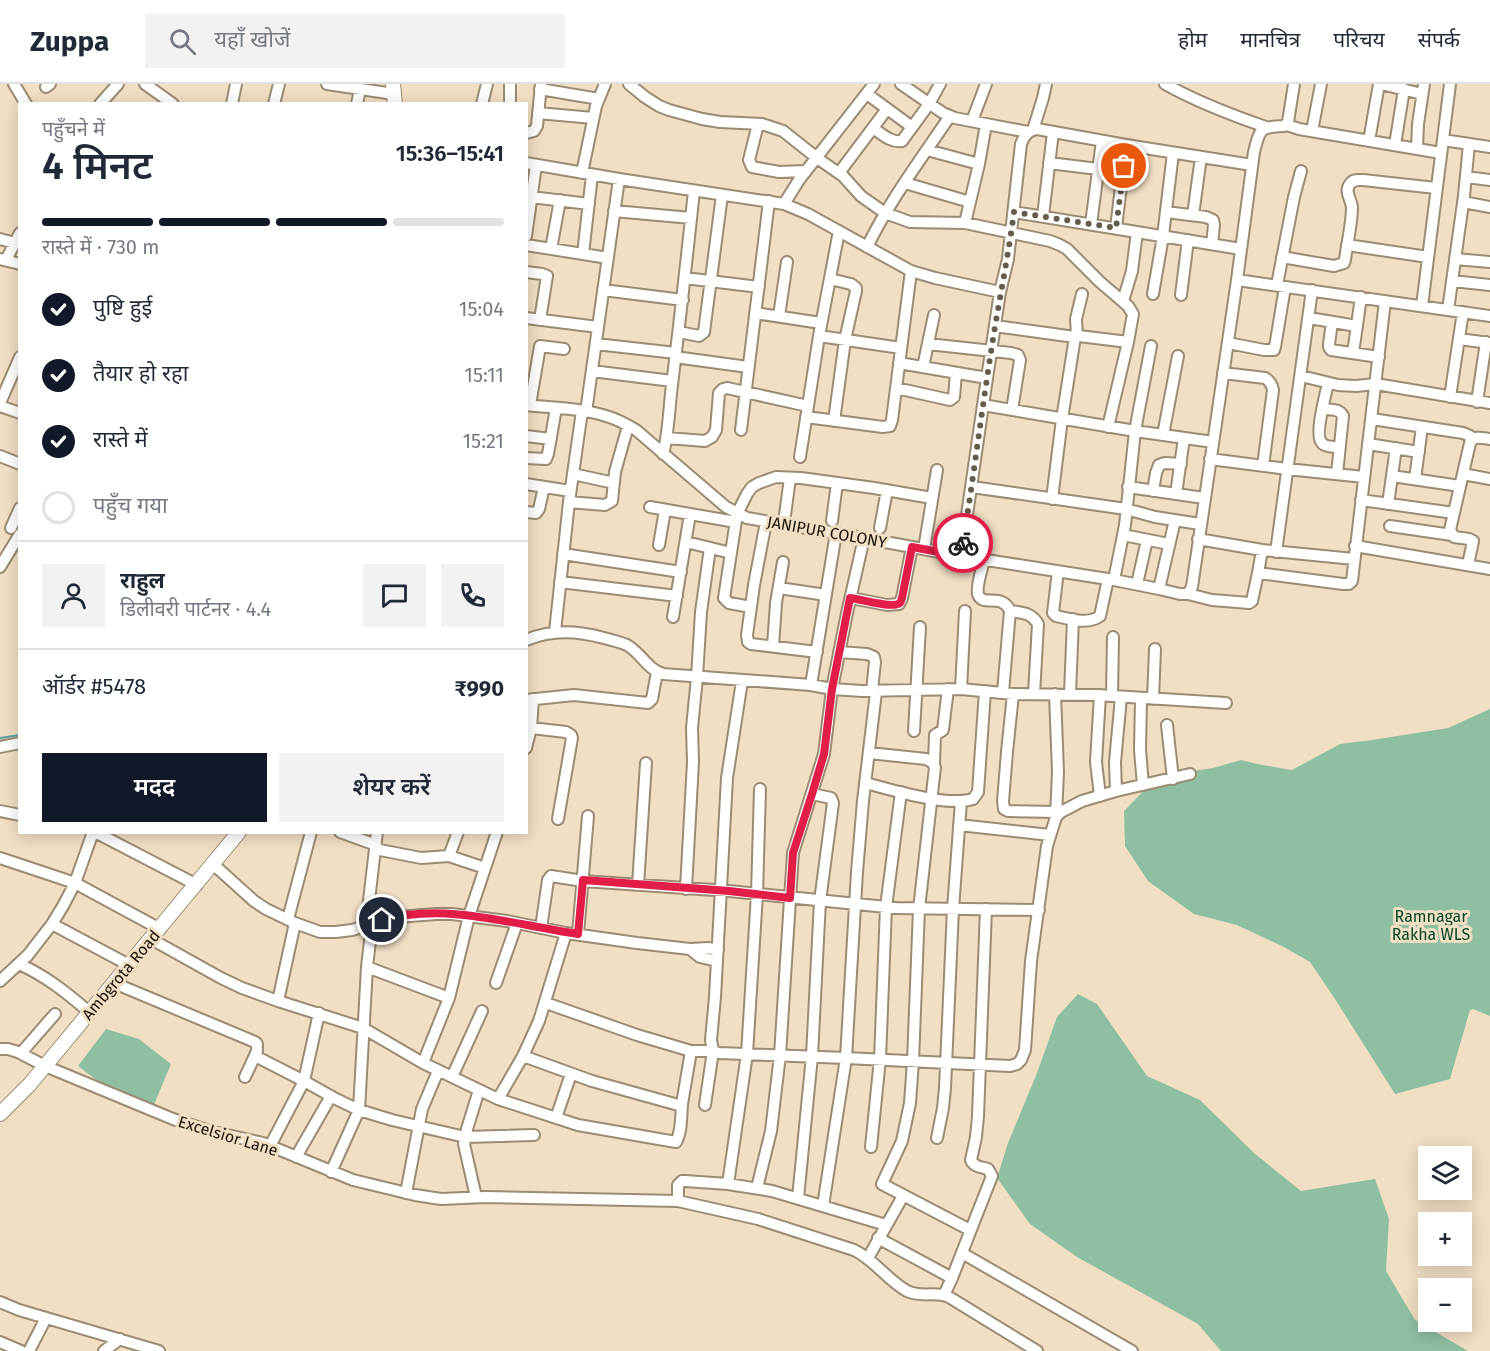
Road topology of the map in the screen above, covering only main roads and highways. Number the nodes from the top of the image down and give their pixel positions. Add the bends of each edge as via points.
1 (237, 834) edge
2 (0, 1114) edge

1 - 2 main road, Ambgrota Road via 30,1084

